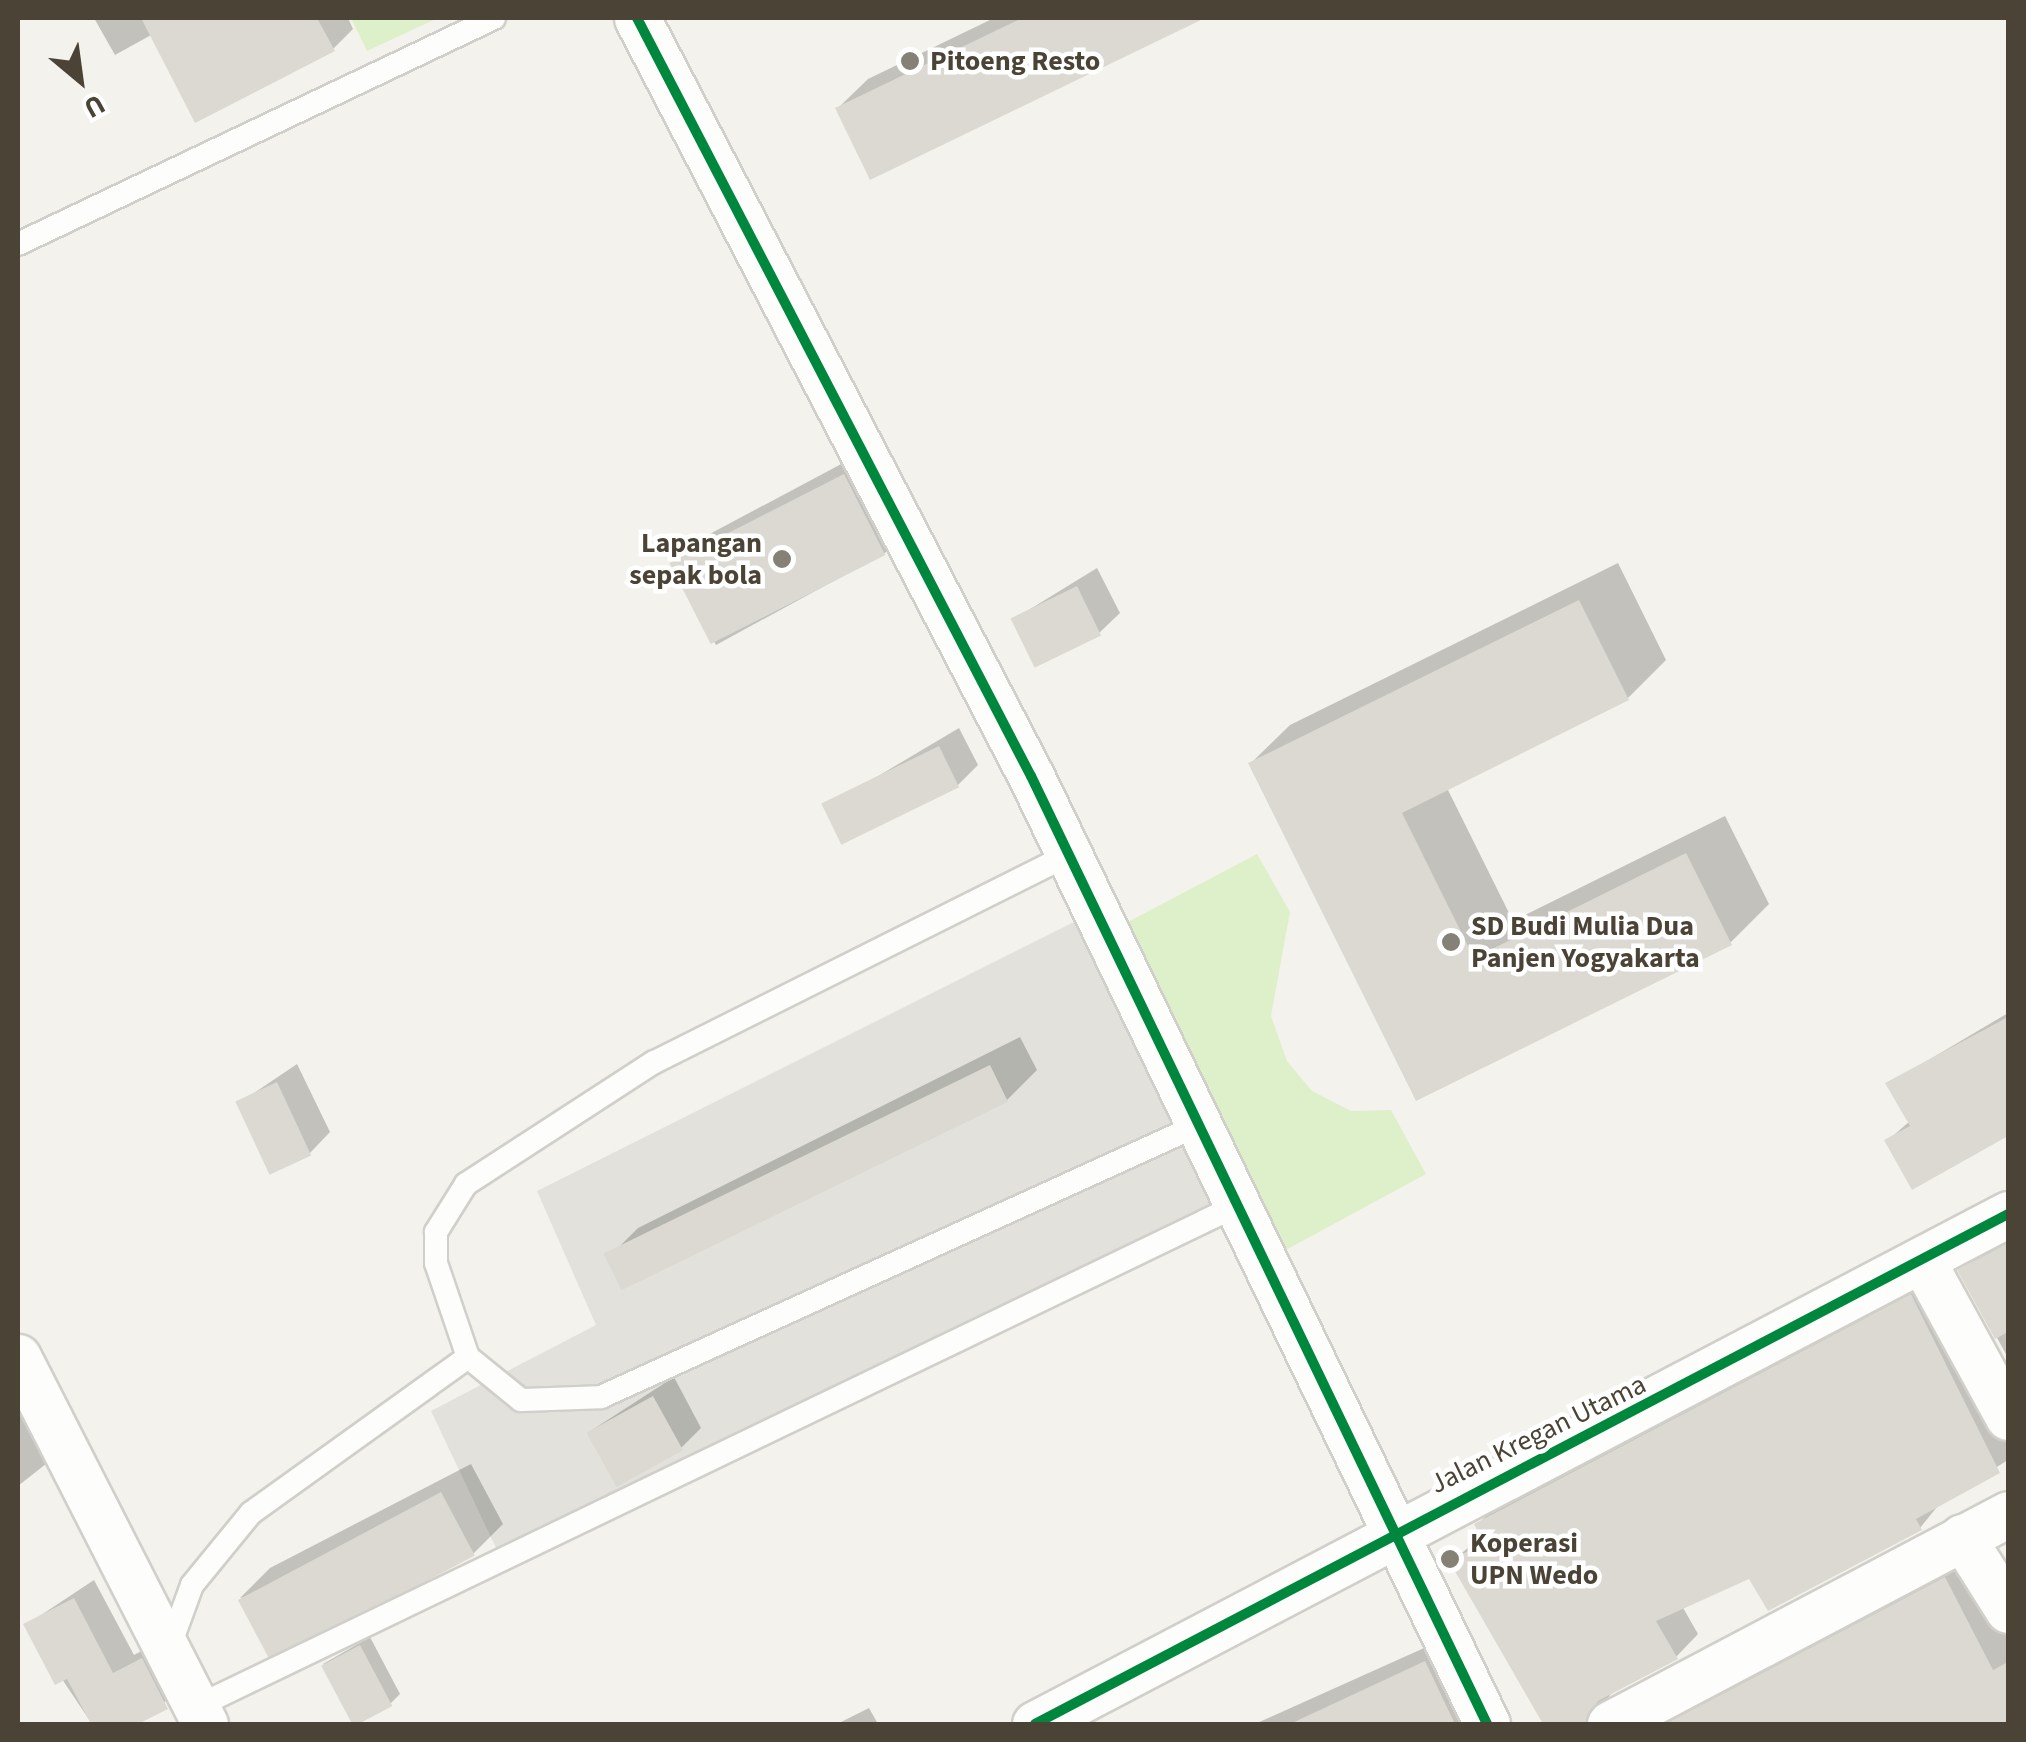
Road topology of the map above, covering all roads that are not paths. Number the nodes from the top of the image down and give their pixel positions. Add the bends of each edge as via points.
1 (494, 18) edge
2 (638, 18) edge
3 (18, 244) edge
4 (1068, 855) junction
5 (1194, 1127) junction
6 (1232, 1208) junction
7 (2008, 1214) edge
8 (1922, 1260) junction
9 (468, 1356) junction
10 (18, 1357) edge
11 (2008, 1417) edge
12 (2008, 1514) edge
13 (1391, 1530) junction
14 (1962, 1537) junction
15 (2008, 1610) edge
16 (168, 1651) junction
17 (200, 1716) edge
18 (1036, 1724) edge
19 (1487, 1724) edge
20 (1610, 1724) edge

1 - 3 lane
2 - 4 street
4 - 5 street
4 - 9 lane via 654,1062 523,1139 466,1184 436,1232 436,1263
5 - 6 street
5 - 9 lane via 602,1397 521,1400
6 - 13 street
6 - 17 lane
7 - 8 street, Jalan Kregan Utama
8 - 11 street
8 - 13 street, Jalan Kregan Utama
9 - 16 lane via 251,1514 192,1585
10 - 16 street
12 - 14 street
13 - 18 street, Jalan Kregan Utama
13 - 19 street
14 - 15 street
14 - 20 street
16 - 17 street

